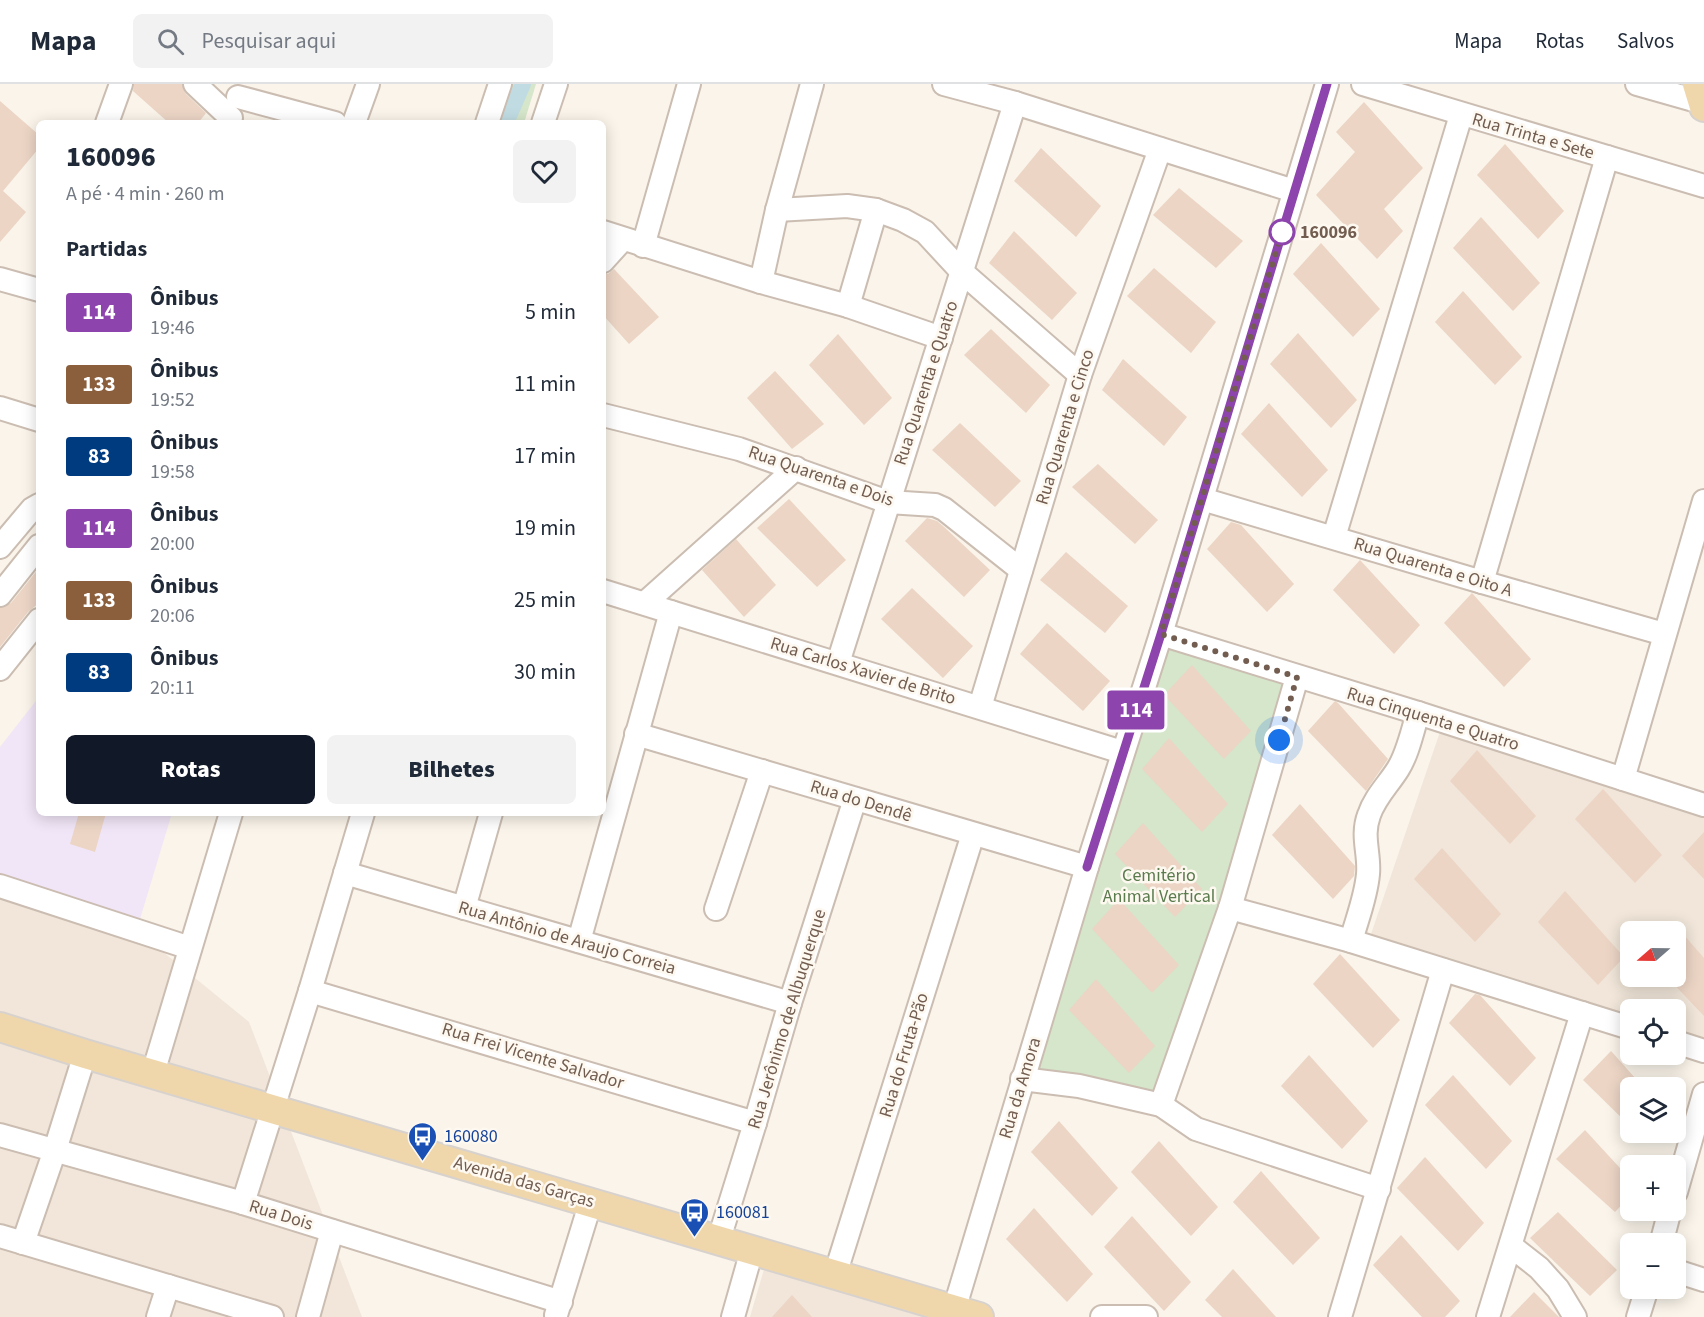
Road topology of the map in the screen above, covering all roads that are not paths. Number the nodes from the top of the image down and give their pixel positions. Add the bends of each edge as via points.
1 (120, 84) edge
2 (195, 84) edge
3 (368, 84) edge
4 (500, 84) edge
5 (556, 84) edge
6 (689, 84) edge
7 (813, 84) edge
8 (944, 84) edge
9 (1327, 84) edge
10 (1637, 84) edge
11 (1375, 86) edge
12 (240, 90) edge
13 (1702, 99) edge
14 (1015, 103) junction
15 (1461, 115) junction
16 (108, 120) edge
17 (230, 120) edge
18 (326, 120) edge
19 (355, 120) edge
20 (488, 120) edge
21 (544, 120) edge
22 (1160, 149) junction
23 (1607, 157) junction
24 (1704, 186) edge
25 (1294, 191) junction
26 (777, 210) junction
27 (876, 210) junction
28 (623, 239) edge
29 (606, 258) edge
30 (962, 272) junction
31 (0, 279) edge
32 (761, 282) junction
33 (36, 289) edge
34 (848, 306) junction
35 (941, 338) junction
36 (1080, 375) junction
37 (0, 408) edge
38 (606, 417) edge
39 (36, 419) edge
40 (796, 468) junction
41 (1202, 499) junction
42 (1704, 501) edge
43 (888, 502) junction
44 (36, 507) edge
45 (13, 533) edge
46 (1334, 537) junction
47 (36, 553) edge
48 (1021, 570) junction
49 (1482, 582) junction
50 (606, 592) edge
51 (0, 595) edge
52 (645, 603) junction
53 (671, 612) junction
54 (36, 624) edge
55 (1161, 634) junction
56 (1664, 634) junction
57 (837, 663) junction
58 (0, 669) edge
59 (1297, 677) junction
60 (980, 707) junction
61 (1418, 713) junction
62 (636, 734) junction
63 (1122, 752) junction
64 (762, 771) junction
65 (1623, 779) junction
66 (855, 799) junction
67 (1704, 805) edge
68 (230, 816) edge
69 (362, 816) edge
70 (491, 816) edge
71 (973, 834) junction
72 (1087, 867) junction
73 (345, 873) junction
74 (0, 886) edge
75 (464, 908) junction
76 (1230, 908) junction
77 (716, 909) dead end
78 (579, 941) junction
79 (1351, 941) junction
80 (190, 948) junction
81 (1443, 970) junction
82 (310, 991) junction
83 (790, 1003) junction
84 (1582, 1013) junction
85 (1620, 1025) edge
86 (0, 1027) edge
87 (1686, 1045) edge
88 (1704, 1051) edge
89 (85, 1054) junction
90 (153, 1073) junction
91 (1022, 1079) junction
92 (1704, 1094) edge
93 (1161, 1105) junction
94 (273, 1108) junction
95 (755, 1123) junction
96 (0, 1135) edge
97 (1697, 1139) edge
98 (55, 1150) junction
99 (1686, 1167) edge
100 (1379, 1189) junction
101 (591, 1201) junction
102 (243, 1203) junction
103 (332, 1230) junction
104 (0, 1236) edge
105 (719, 1239) junction
106 (23, 1243) junction
107 (1511, 1246) junction
108 (752, 1250) junction
109 (1686, 1274) edge
110 (835, 1275) junction
111 (1704, 1280) edge
112 (168, 1286) junction
113 (1644, 1299) edge
114 (557, 1312) edge
115 (967, 1313) edge
116 (158, 1317) edge
117 (272, 1317) edge
118 (308, 1317) edge
119 (734, 1317) edge
120 (1102, 1317) edge
121 (1146, 1317) edge
122 (1340, 1317) edge
123 (1488, 1317) edge
124 (1575, 1317) edge
125 (1638, 1317) edge

1 - 16 street
2 - 17 street
3 - 19 street
4 - 20 street
5 - 21 street
6 - 28 street
7 - 26 street
8 - 14 street
9 - 25 street, Rua da Amora
10 - 13 street
11 - 15 street, Rua Trinta e Sete
12 - 17 street
12 - 18 street
14 - 22 street
14 - 30 street, Rua Quarenta e Quatro
15 - 23 street, Rua Trinta e Sete
15 - 46 street
22 - 25 street
22 - 36 street, Rua Quarenta e Cinco
23 - 24 street, Rua Trinta e Sete
23 - 49 street
25 - 41 street, Rua da Amora
26 - 27 street via 847,206
26 - 32 street
27 - 30 street via 925,232
27 - 34 street
28 - 29 street
28 - 32 street
30 - 35 street, Rua Quarenta e Quatro
30 - 36 street
31 - 33 street
32 - 34 street
34 - 35 street
35 - 43 street, Rua Quarenta e Quatro
36 - 48 street, Rua Quarenta e Cinco
37 - 39 street
38 - 40 street, Rua Quarenta e Dois via 739,449
40 - 43 street, Rua Quarenta e Dois
40 - 52 street
41 - 46 street, Rua Quarenta e Oito A
41 - 55 street, Rua da Amora
42 - 56 street
43 - 48 street, Rua Quarenta e Dois via 944,509
43 - 57 street, Rua Quarenta e Quatro
44 - 45 street
46 - 49 street, Rua Quarenta e Oito A
47 - 51 street
48 - 60 street, Rua Quarenta e Cinco
49 - 56 street, Rua Quarenta e Oito A
50 - 52 street, Rua Carlos Xavier de Brito
52 - 53 street, Rua Carlos Xavier de Brito
53 - 57 street, Rua Carlos Xavier de Brito
53 - 62 street
54 - 58 street
55 - 59 street, Rua Cinquenta e Quatro
55 - 63 street, Rua da Amora
56 - 65 street
57 - 60 street, Rua Carlos Xavier de Brito
59 - 61 street, Rua Cinquenta e Quatro
59 - 76 street
60 - 63 street, Rua Carlos Xavier de Brito
61 - 65 street, Rua Cinquenta e Quatro
61 - 79 street via 1398,770 1377,797 1368,817 1367,885
62 - 64 street, Rua do Dendê
62 - 78 street
63 - 72 street, Rua da Amora
64 - 66 street, Rua do Dendê
64 - 77 street
65 - 67 street, Rua Cinquenta e Quatro
66 - 71 street, Rua do Dendê
66 - 83 street, Rua Jerônimo de Albuquerque
68 - 80 street
69 - 73 street
70 - 75 street
71 - 72 street, Rua do Dendê
71 - 110 street, Rua do Fruta-Pão
72 - 91 street, Rua da Amora
73 - 75 street, Rua Antônio de Araujo Correia
73 - 82 street
74 - 80 street
75 - 78 street, Rua Antônio de Araujo Correia
76 - 79 street
76 - 93 street
78 - 83 street, Rua Antônio de Araujo Correia
79 - 81 street
80 - 90 street
81 - 84 street
81 - 100 street
82 - 94 street
82 - 95 street, Rua Frei Vicente Salvador
83 - 95 street, Rua Jerônimo de Albuquerque
84 - 85 street
84 - 107 street
86 - 89 main road, Avenida das Garças
87 - 88 street
89 - 90 main road, Avenida das Garças
89 - 98 street
90 - 94 main road, Avenida das Garças
91 - 93 street via 1079,1086
91 - 115 street, Rua da Amora
92 - 97 street
93 - 100 street via 1196,1128
94 - 101 main road, Avenida das Garças
94 - 102 street
95 - 105 street, Rua Jerônimo de Albuquerque
96 - 98 street, Rua Dois
97 - 99 street
98 - 102 street, Rua Dois
98 - 106 street
100 - 122 street
101 - 105 main road, Avenida das Garças
101 - 114 street
102 - 103 street, Rua Dois
103 - 114 street, Rua Dois
103 - 118 street
104 - 106 street
105 - 108 main road, Avenida das Garças
106 - 112 street
107 - 123 street
107 - 124 street via 1546,1275
108 - 110 main road, Avenida das Garças
108 - 119 street
109 - 111 street
110 - 115 main road, Avenida das Garças
112 - 116 street
112 - 117 street
113 - 125 street
120 - 121 street

